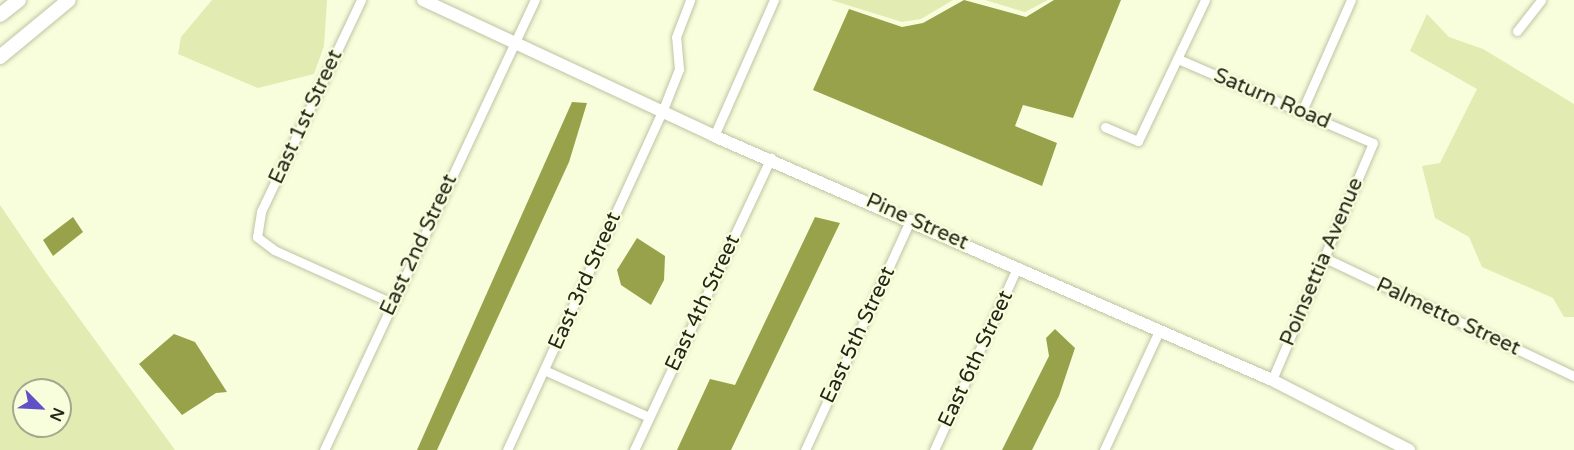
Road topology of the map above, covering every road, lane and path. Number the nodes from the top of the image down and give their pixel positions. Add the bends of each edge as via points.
1 (19, 0) edge
2 (69, 0) edge
3 (361, 0) edge
4 (535, 0) edge
5 (690, 0) edge
6 (774, 0) edge
7 (1205, 0) edge
8 (1351, 0) edge
9 (1541, 0) edge
10 (430, 1) edge
11 (0, 15) edge
12 (1517, 31) dead end
13 (512, 40) junction
14 (0, 57) edge
15 (1178, 59) junction
16 (1302, 111) junction
17 (662, 112) junction
18 (1105, 127) dead end
19 (714, 136) junction
20 (1370, 141) joint
21 (771, 157) junction
22 (911, 219) junction
23 (1323, 257) junction
24 (1017, 268) junction
25 (392, 303) junction
26 (1159, 331) junction
27 (544, 370) junction
28 (1574, 376) edge
29 (1272, 380) junction
30 (649, 417) junction
31 (324, 450) edge
32 (507, 450) edge
33 (634, 450) edge
34 (804, 450) edge
35 (934, 450) edge
36 (1104, 450) edge
37 (1409, 450) edge

1 - 11 main road
2 - 14 main road
3 - 25 street, East 1st Street via 261,212 257,237 274,250
4 - 13 street, East 2nd Street
5 - 17 street, East 3rd Street via 676,37 679,69
6 - 19 street
7 - 15 street
8 - 16 street
9 - 12 street
10 - 13 main road, Pine Street
13 - 17 main road, Pine Street
13 - 25 street, East 2nd Street
15 - 16 street, Saturn Road
15 - 18 street via 1138,141
16 - 20 street, Saturn Road
17 - 19 main road, Pine Street
17 - 27 street, East 3rd Street
19 - 21 main road, Pine Street
20 - 23 street, Poinsettia Avenue
21 - 22 main road, Pine Street
21 - 30 street, East 4th Street
22 - 24 main road, Pine Street
22 - 34 street, East 5th Street
23 - 28 street, Palmetto Street
23 - 29 street, Poinsettia Avenue
24 - 26 main road, Pine Street
24 - 35 street, East 6th Street
25 - 31 street, East 2nd Street
26 - 29 main road, Pine Street
26 - 36 street
27 - 30 street
27 - 32 street, East 3rd Street
29 - 37 main road, Pine Street
30 - 33 street, East 4th Street

